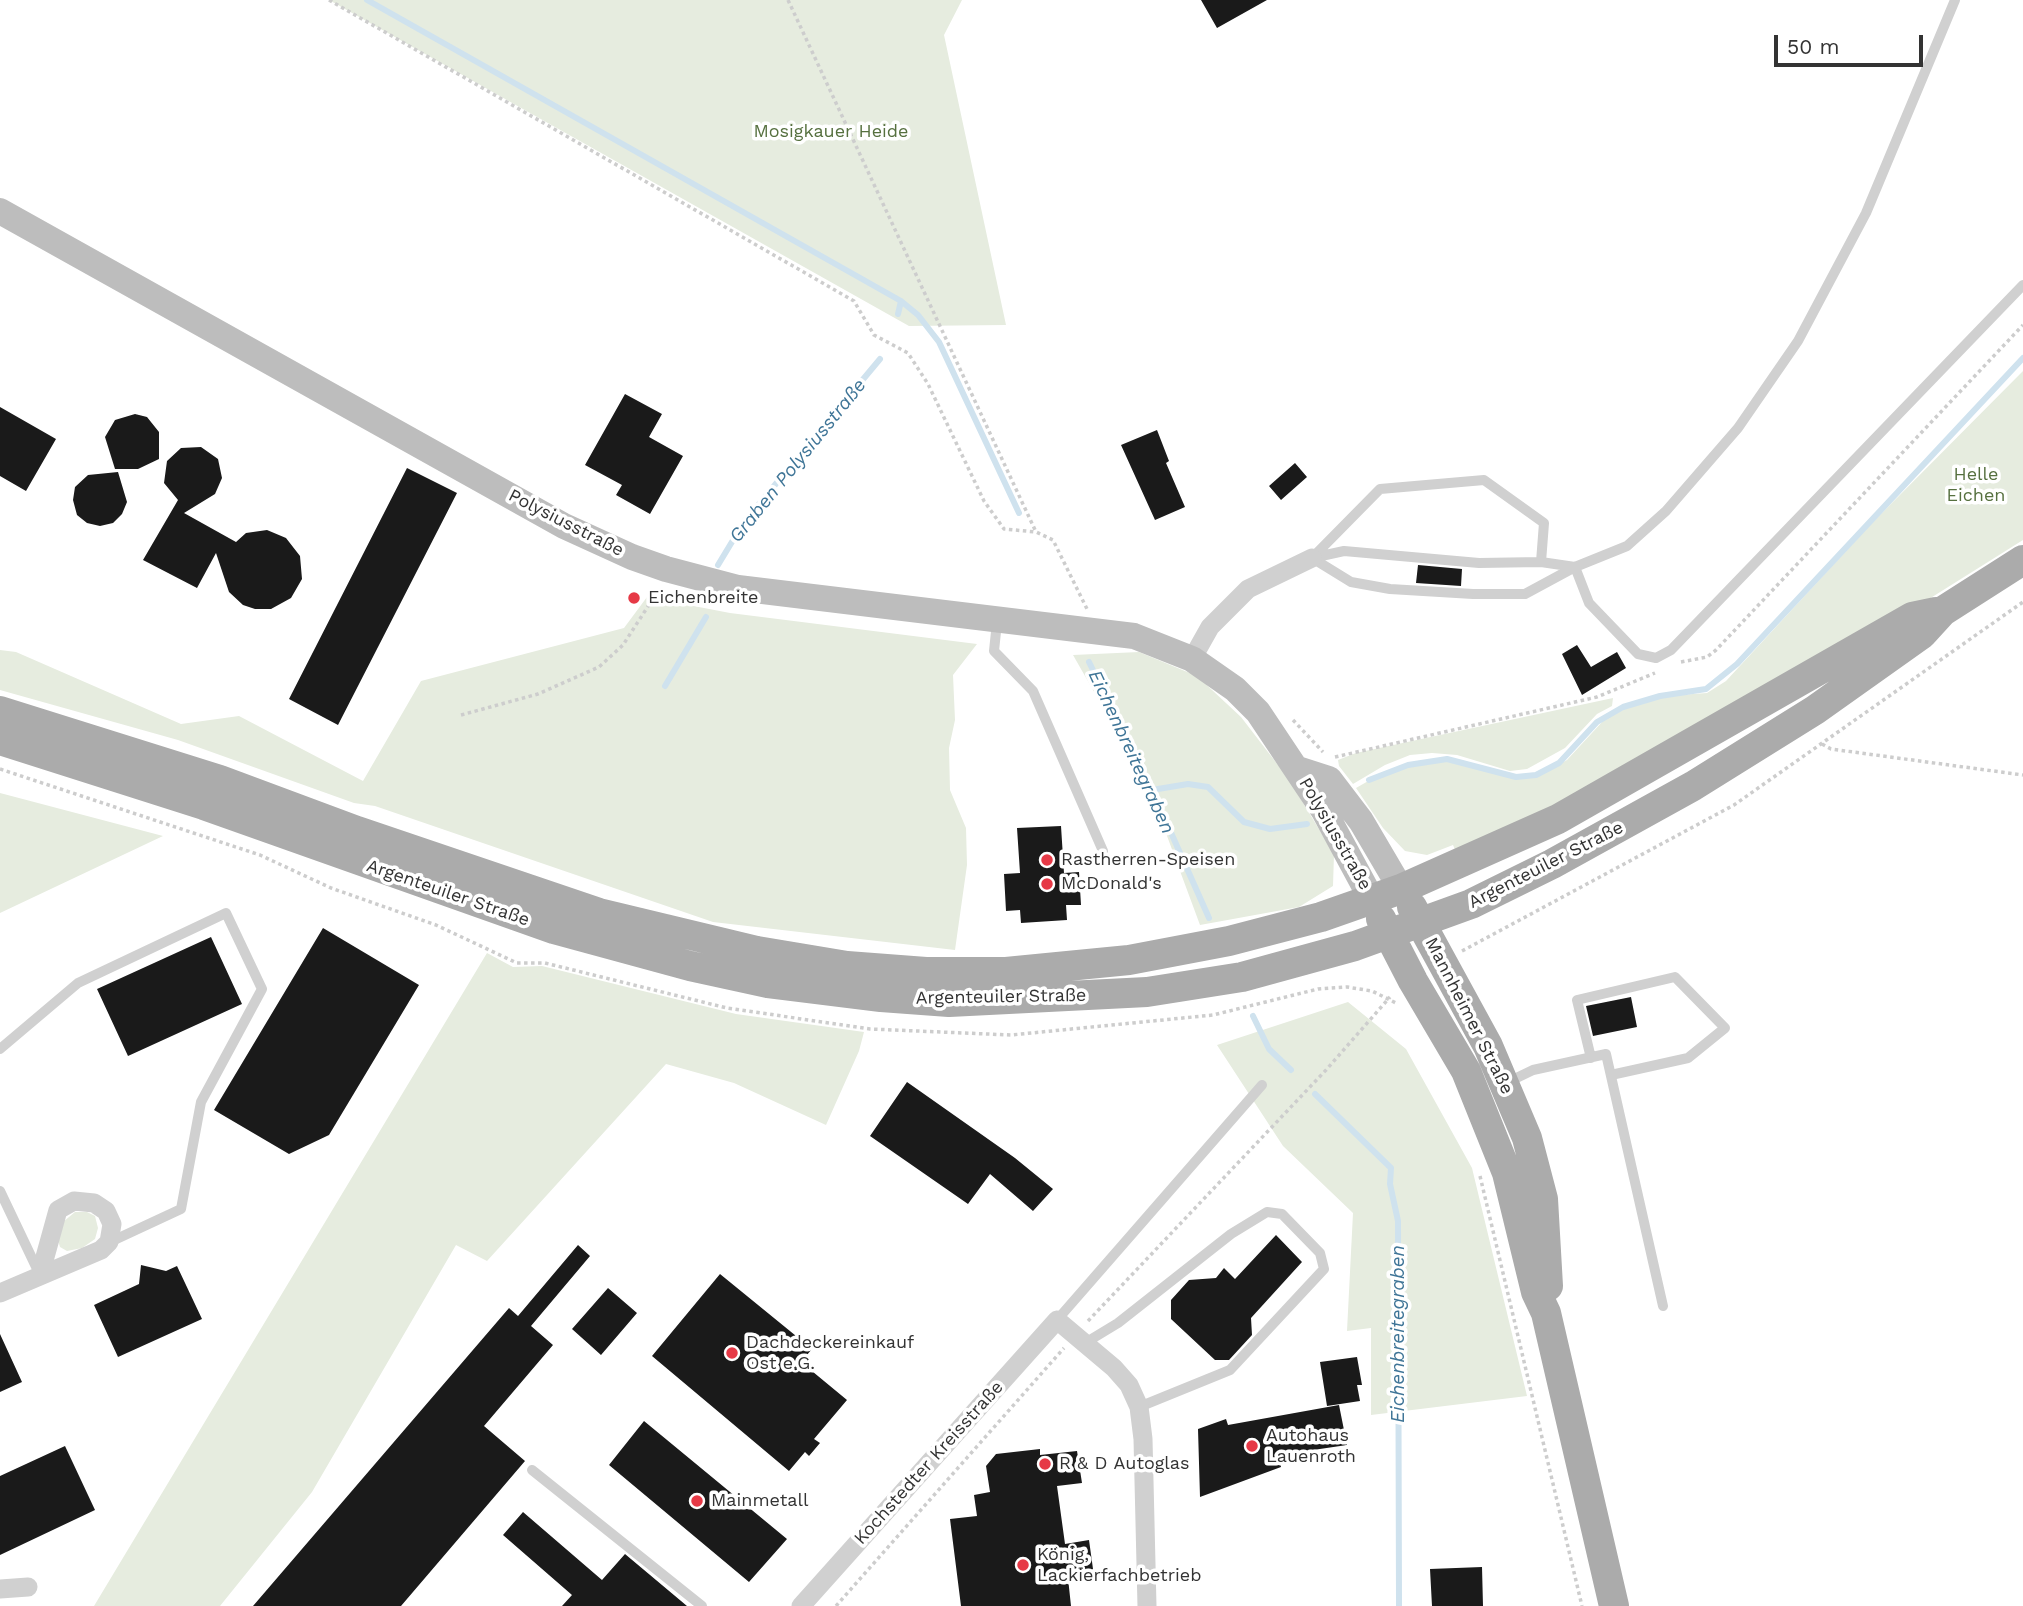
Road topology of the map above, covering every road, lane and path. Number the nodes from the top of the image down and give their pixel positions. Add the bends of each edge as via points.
1 (329, 0) edge
2 (788, 0) edge
3 (1955, 0) edge
4 (0, 211) edge
5 (2023, 285) edge
6 (1036, 531) junction
7 (1312, 558) junction
8 (2023, 560) edge
9 (1541, 562) junction
10 (1575, 567) junction
11 (656, 594) dead end
12 (2023, 602) edge
13 (1943, 611) junction
14 (998, 618) junction
15 (1096, 630) junction
16 (1192, 659) junction
17 (0, 711) edge
18 (461, 715) dead end
19 (0, 740) edge
20 (1822, 744) junction
21 (1298, 769) junction
22 (2023, 775) edge
23 (1103, 851) dead end
24 (1401, 889) junction
25 (1372, 900) junction
26 (1421, 924) junction
27 (1388, 936) junction
28 (1486, 936) dead end
29 (1400, 1006) dead end
30 (0, 1049) edge
31 (1591, 1058) junction
32 (1611, 1075) junction
33 (1505, 1083) junction
34 (1262, 1085) dead end
35 (1480, 1174) dead end
36 (0, 1191) edge
37 (109, 1242) junction
38 (40, 1275) junction
39 (0, 1293) edge
40 (1663, 1306) dead end
41 (1546, 1313) junction
42 (1057, 1320) junction
43 (1080, 1339) junction
44 (1139, 1407) junction
45 (532, 1470) dead end
46 (28, 1587) dead end
47 (0, 1589) edge
48 (702, 1606) edge
49 (801, 1606) edge
50 (836, 1606) edge
51 (1147, 1606) edge
52 (1582, 1606) edge
53 (1614, 1606) edge

1 - 6 path via 854,301 874,335 908,353 928,384 984,501 1004,529
2 - 6 path
3 - 10 lane via 1866,213 1798,341 1738,428 1666,511 1627,546
4 - 14 street, Polysiusstraße via 564,526 632,557 738,588
5 - 10 lane via 1671,650 1656,658 1638,654 1589,603
6 - 15 path via 1053,540
7 - 9 lane via 1344,551 1479,563
7 - 9 lane via 1380,489 1484,480 1544,523
7 - 10 lane via 1351,582 1473,594 1525,594
7 - 16 street via 1248,589 1210,627
8 - 13 main road, Argenteuiler Straße
9 - 10 lane
11 - 18 path via 623,645 599,667 538,694
12 - 20 path
13 - 24 main road, Argenteuiler Straße via 1912,617 1558,819
13 - 26 main road, Argenteuiler Straße via 1922,634 1815,710 1693,786 1552,864
14 - 15 street, Polysiusstraße
14 - 23 lane via 994,650 1033,691
15 - 16 street, Polysiusstraße via 1134,636
16 - 21 street, Polysiusstraße via 1258,712
17 - 25 main road, Argenteuiler Straße via 219,780 599,913 757,951 847,965 926,972 1068,968 1228,941
19 - 27 main road, Argenteuiler Straße via 204,805 554,929 782,985 949,1002 1147,992 1242,977
20 - 22 path via 1831,749
20 - 28 path via 1734,805
21 - 24 street, Polysiusstraße via 1329,779 1361,821
21 - 25 street, Polysiusstraße via 1349,852
24 - 25 main road, Argenteuiler Straße
24 - 26 main road, Mannheimer Straße
25 - 27 main road, Mannheimer Straße
26 - 27 main road, Argenteuiler Straße
26 - 33 main road, Mannheimer Straße
27 - 41 main road, Mannheimer Straße via 1481,1101 1507,1173 1536,1292
29 - 43 path via 1389,997
30 - 37 lane via 78,983 226,913 262,989 201,1102 181,1209
31 - 32 lane via 1606,1054
31 - 32 lane via 1577,1000 1675,977 1725,1028 1688,1058
31 - 33 lane via 1533,1070
32 - 40 lane
33 - 41 main road, Mannheimer Straße via 1527,1138 1543,1199 1548,1240
34 - 42 lane
35 - 52 path
36 - 38 lane
37 - 38 street via 90,1255
37 - 38 street via 112,1224 106,1211 94,1203 74,1201 58,1210
38 - 39 street
41 - 53 main road, Mannheimer Straße
42 - 43 street
42 - 49 street, Kochstedter Kreisstraße
43 - 44 street via 1129,1385
43 - 44 lane via 1118,1323 1231,1234 1267,1212 1282,1214 1321,1253 1324,1269 1230,1370
43 - 50 path
44 - 51 street
45 - 48 lane
46 - 47 street

